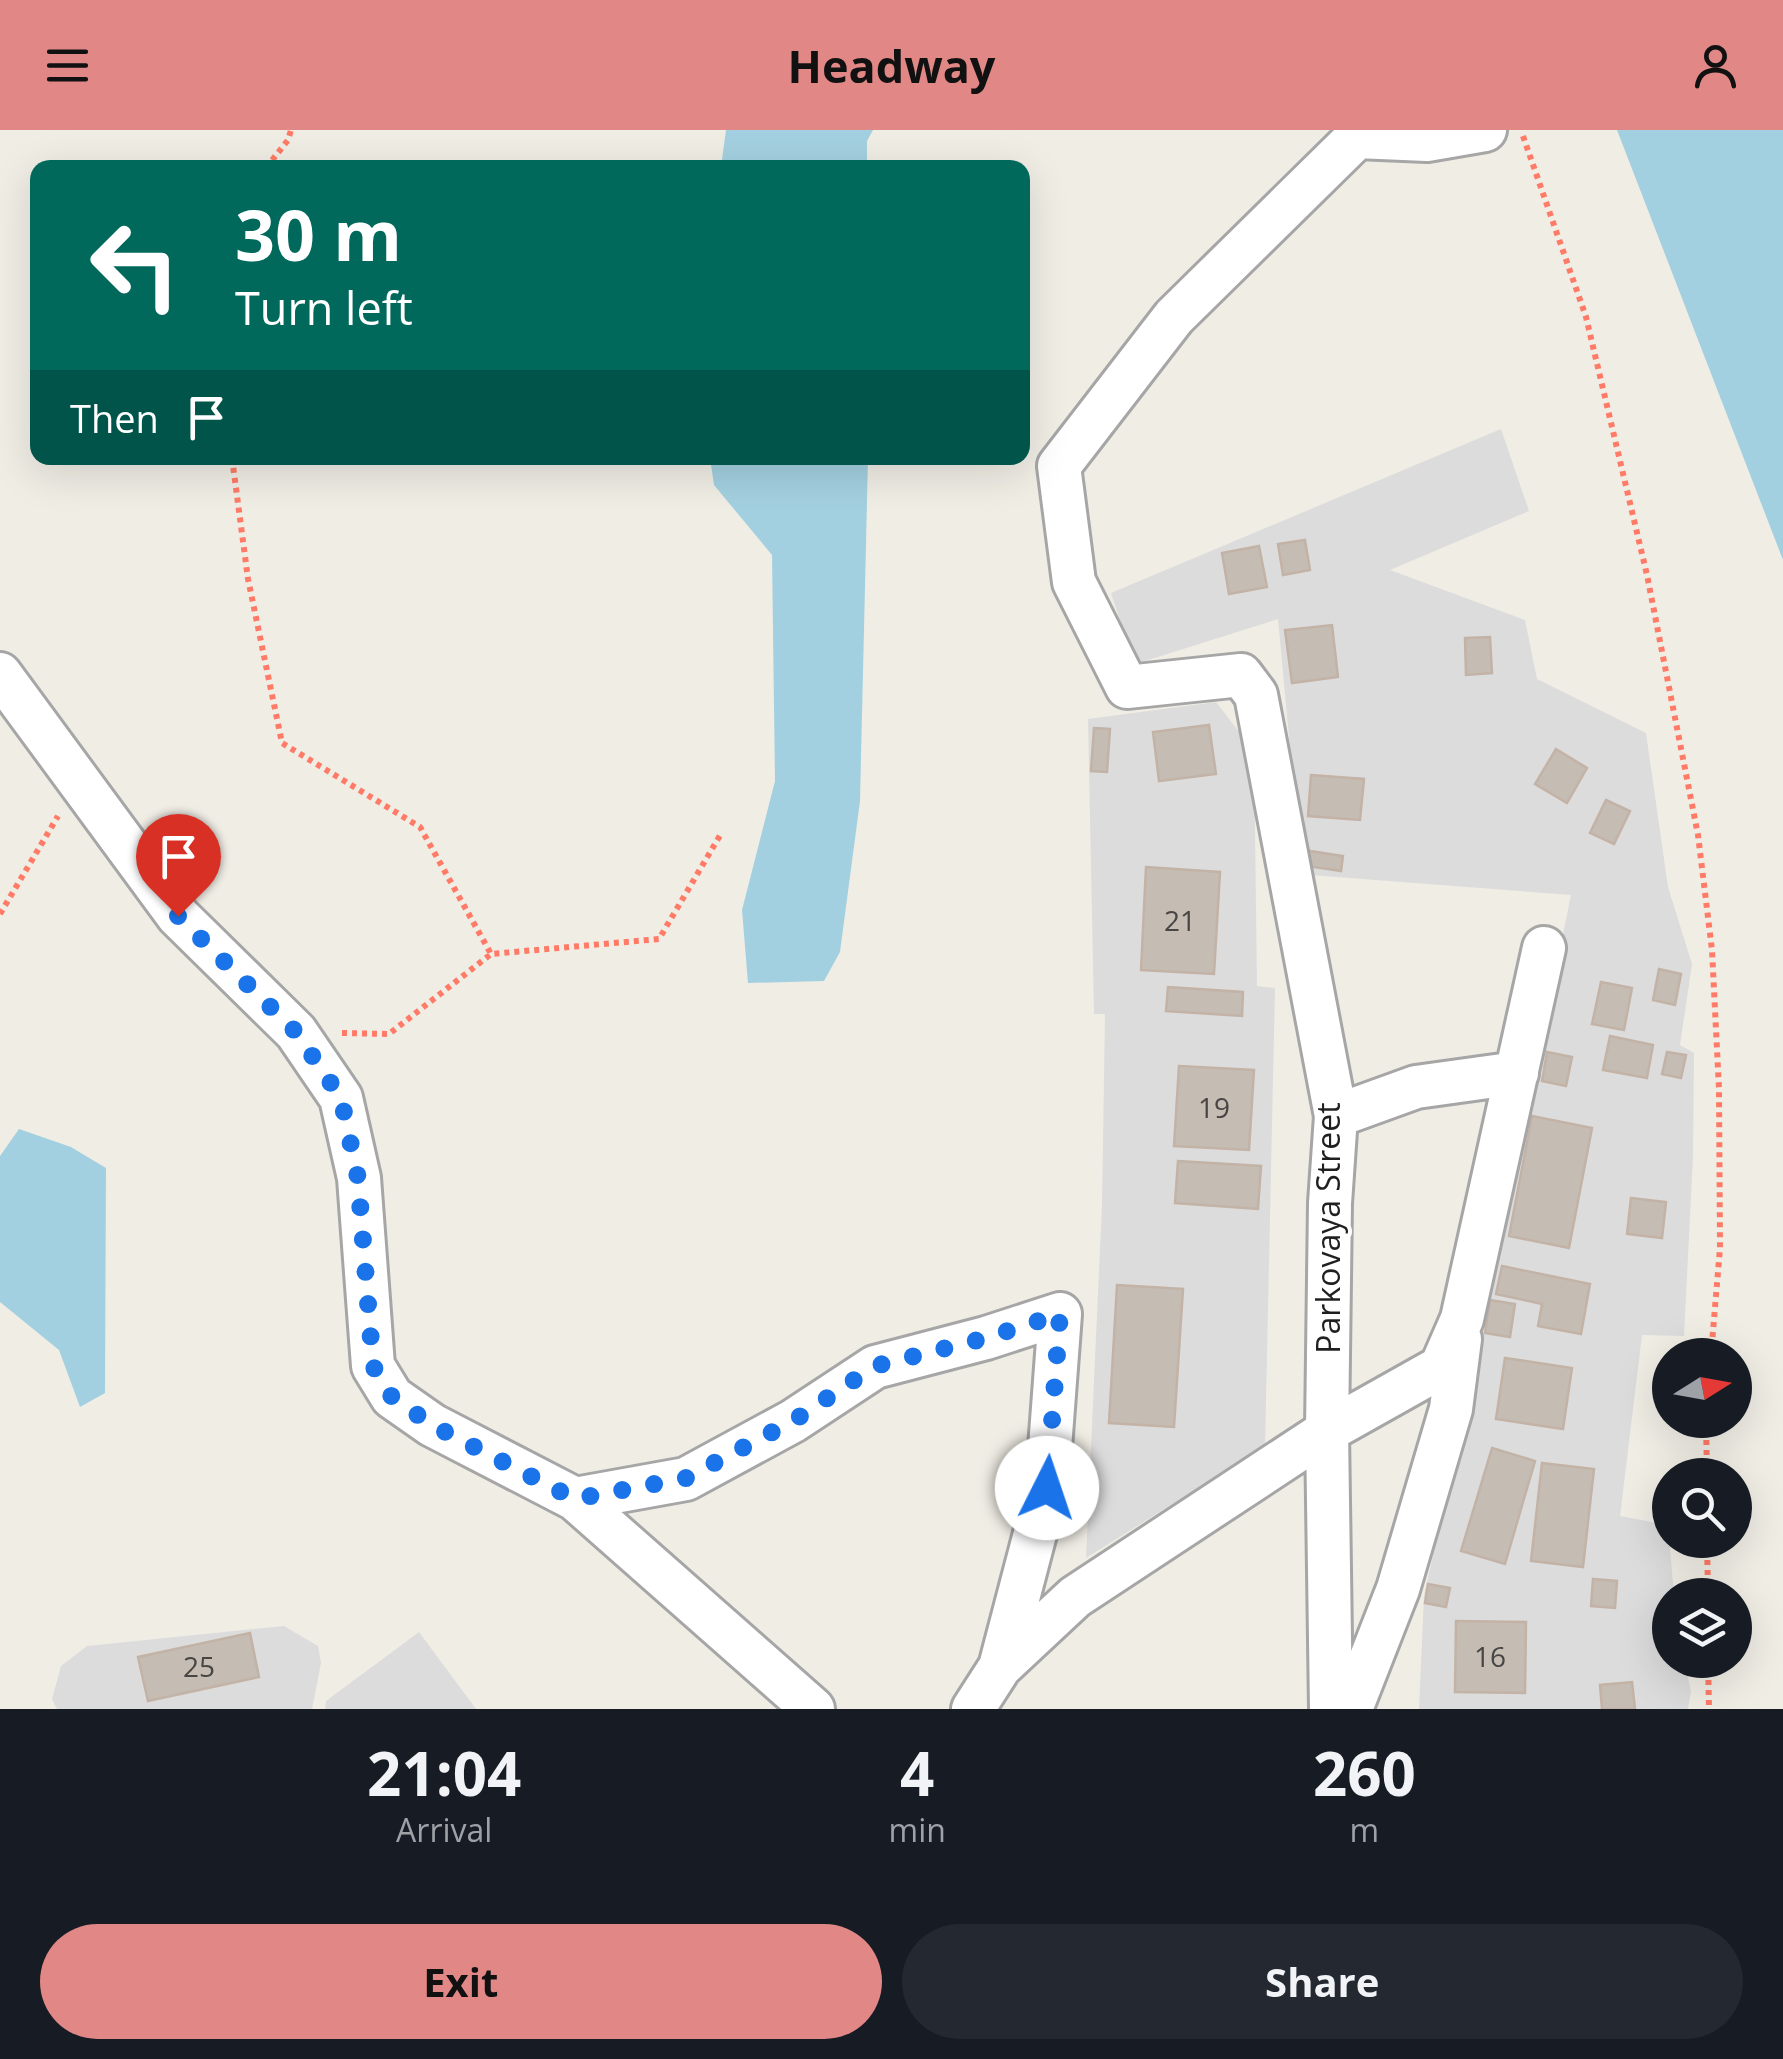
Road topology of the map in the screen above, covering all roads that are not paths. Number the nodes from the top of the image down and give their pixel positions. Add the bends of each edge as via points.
1 (1485, 130) edge
2 (0, 674) edge
3 (1544, 948) dead end
4 (1517, 1073) junction
5 (1336, 1116) junction
6 (1462, 1319) junction
7 (1327, 1431) junction
8 (575, 1499) junction
9 (1000, 1667) junction
10 (813, 1709) edge
11 (973, 1709) edge
12 (1331, 1709) edge
13 (1351, 1709) edge

1 - 5 street, Parkovaya Street via 1427,140 1357,137 1174,317 1059,466 1074,582 1126,687 1242,675 1256,695
2 - 8 street via 178,916 296,1032 341,1098 358,1178 373,1366 392,1397
3 - 4 street
4 - 5 street via 1416,1088
4 - 6 street
5 - 7 street, Parkovaya Street
6 - 7 street via 1441,1367
6 - 13 street via 1452,1409 1398,1589
7 - 9 street via 1076,1597
7 - 12 street, Parkovaya Street
8 - 9 street via 686,1478 793,1421 875,1366 1060,1314 1047,1488
8 - 10 street
9 - 11 street

